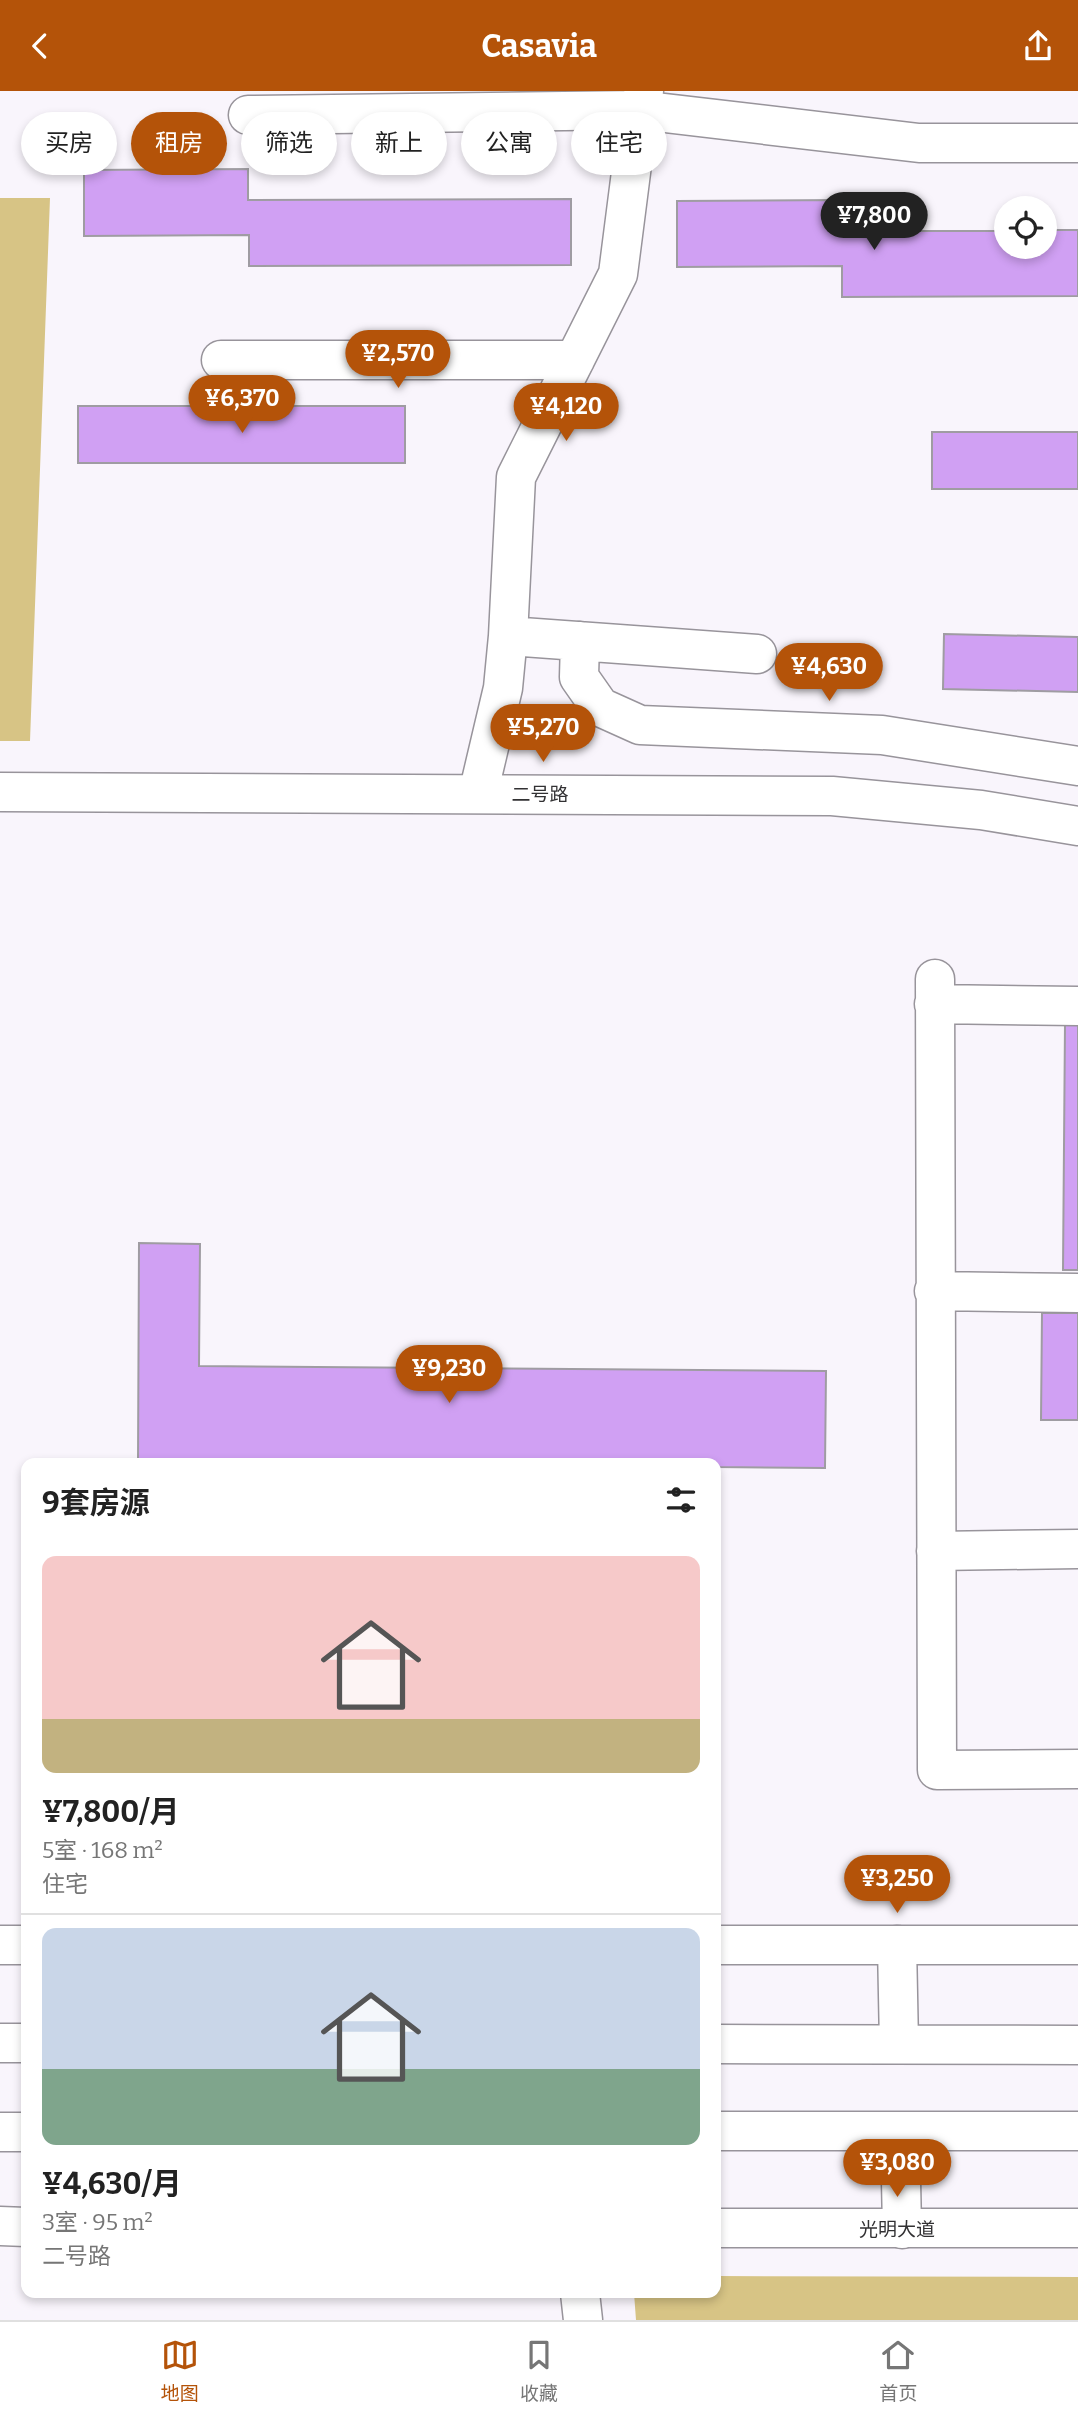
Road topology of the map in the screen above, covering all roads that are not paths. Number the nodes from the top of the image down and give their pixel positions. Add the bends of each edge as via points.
1 (642, 100) edge
2 (327, 112) edge
3 (1078, 143) edge
4 (221, 360) dead end
5 (575, 360) junction
6 (508, 636) junction
7 (580, 641) junction
8 (757, 654) dead end
9 (1078, 766) edge
10 (0, 792) edge
11 (478, 794) junction
12 (1078, 826) edge
13 (1078, 1006) edge
14 (934, 1291) junction
15 (1078, 1293) edge
16 (1078, 1549) edge
17 (936, 1551) junction
18 (1078, 1769) edge
19 (0, 1945) edge
20 (21, 1945) edge
21 (721, 1945) edge
22 (897, 1945) junction
23 (1078, 1945) edge
24 (0, 2043) edge
25 (21, 2043) edge
26 (721, 2044) edge
27 (899, 2044) junction
28 (1078, 2045) edge
29 (721, 2131) edge
30 (900, 2131) junction
31 (1078, 2131) edge
32 (0, 2132) edge
33 (21, 2132) edge
34 (0, 2227) edge
35 (21, 2227) edge
36 (721, 2228) edge
37 (1078, 2228) edge
38 (902, 2229) junction
39 (581, 2298) edge
40 (583, 2320) edge

1 - 2 street
1 - 3 street via 919,143
1 - 5 street via 618,274
4 - 5 street
5 - 6 street via 516,477
6 - 7 street
6 - 11 street via 503,688
7 - 8 street
7 - 9 street via 579,677 600,707 640,725 882,735
10 - 11 street, 二号路
11 - 12 street, 二号路 via 832,796 981,810
13 - 14 street via 934,991
14 - 15 street
14 - 17 street
16 - 17 street
17 - 18 street via 937,1770
19 - 20 street
21 - 22 street
22 - 23 street
22 - 27 street
24 - 25 street
26 - 27 street
27 - 28 street
29 - 30 street
30 - 31 street
30 - 38 street
32 - 33 street
34 - 35 street
36 - 38 street, 光明大道
37 - 38 street, 光明大道
39 - 40 street

